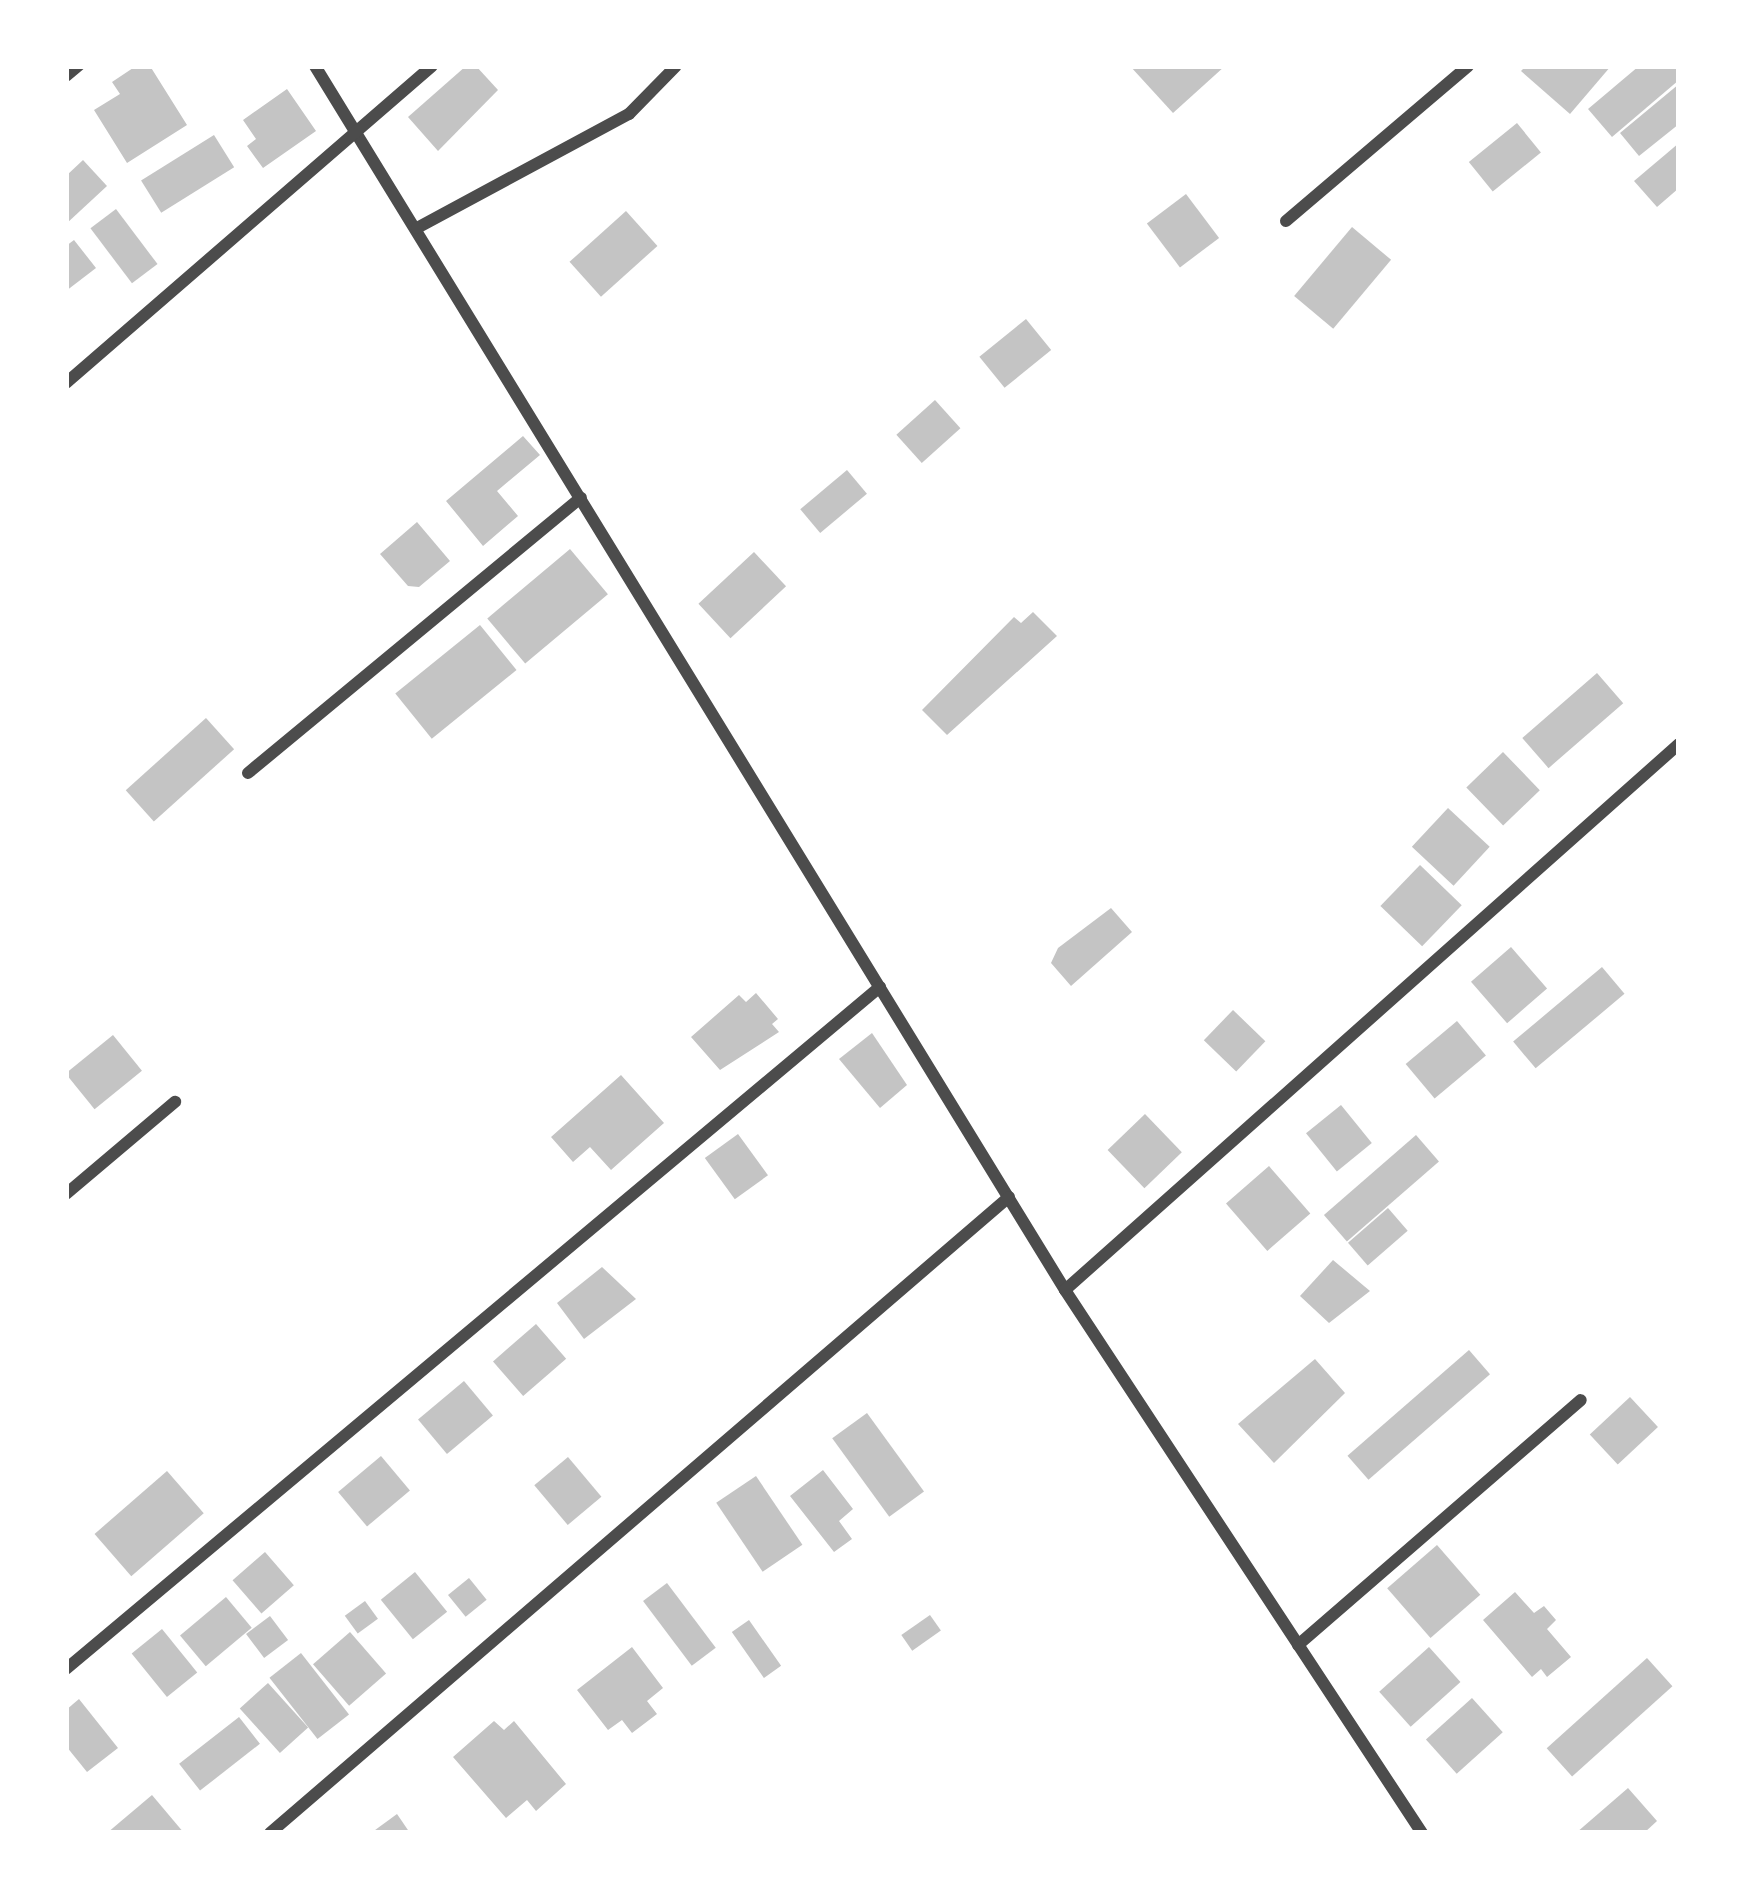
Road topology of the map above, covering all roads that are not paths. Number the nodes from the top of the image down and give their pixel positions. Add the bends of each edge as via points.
1 (78, 66) edge
2 (315, 66) edge
3 (432, 66) edge
4 (676, 66) edge
5 (1468, 66) edge
6 (66, 76) edge
7 (358, 134) junction
8 (1286, 221) dead end
9 (417, 228) junction
10 (66, 383) edge
11 (581, 498) junction
12 (1679, 744) edge
13 (248, 772) dead end
14 (880, 987) junction
15 (175, 1102) dead end
16 (66, 1194) edge
17 (1009, 1197) junction
18 (1065, 1290) junction
19 (1581, 1400) dead end
20 (1298, 1645) junction
21 (66, 1669) edge
22 (271, 1833) edge
23 (1422, 1833) edge

1 - 6 street
2 - 7 street
3 - 7 street
4 - 9 street via 629,114
5 - 8 street
7 - 9 street
7 - 10 street
9 - 11 street
11 - 13 street
11 - 14 street
12 - 18 street
14 - 17 street
14 - 21 street
15 - 16 street
17 - 18 street
17 - 22 street
18 - 20 street
19 - 20 street
20 - 23 street

